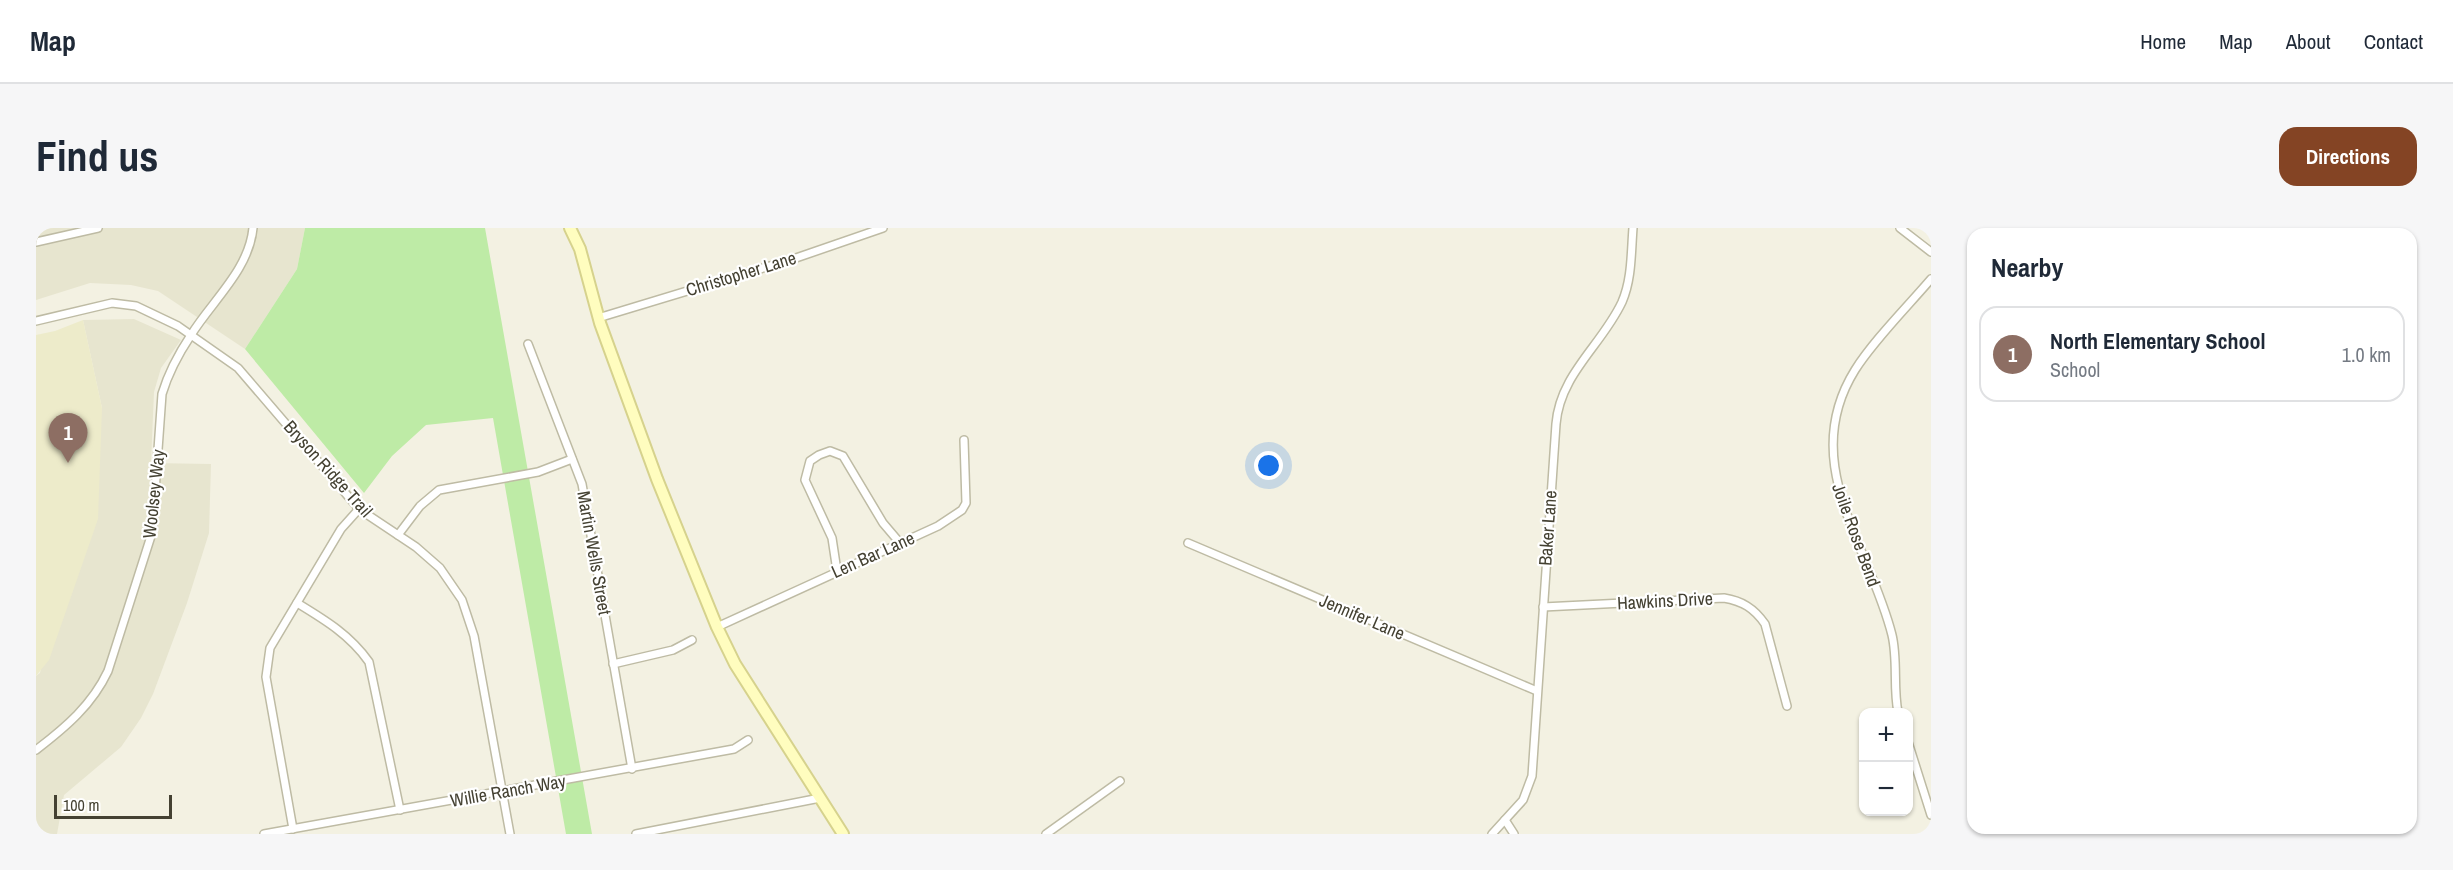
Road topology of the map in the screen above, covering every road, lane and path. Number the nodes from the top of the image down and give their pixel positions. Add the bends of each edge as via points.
1 (98, 228) edge
2 (253, 228) edge
3 (570, 228) edge
4 (884, 228) edge
5 (1633, 228) edge
6 (1900, 228) edge
7 (36, 242) edge
8 (1931, 252) edge
9 (1931, 279) edge
10 (598, 318) junction
11 (36, 321) edge
12 (191, 335) junction
13 (528, 344) dead end
14 (964, 440) dead end
15 (572, 459) junction
16 (359, 509) junction
17 (398, 535) junction
18 (900, 543) junction
19 (1188, 543) dead end
20 (837, 572) junction
21 (297, 603) junction
22 (1543, 607) junction
23 (717, 627) junction
24 (692, 640) dead end
25 (613, 664) junction
26 (1537, 691) junction
27 (1787, 706) dead end
28 (1899, 708) edge
29 (748, 740) dead end
30 (36, 750) edge
31 (1913, 758) edge
32 (632, 769) junction
33 (1120, 781) dead end
34 (502, 792) junction
35 (820, 798) junction
36 (400, 810) junction
37 (1931, 815) edge
38 (1505, 820) junction
39 (293, 829) junction
40 (264, 834) edge
41 (510, 834) edge
42 (636, 834) edge
43 (843, 834) edge
44 (1046, 834) edge
45 (1492, 834) edge
46 (1514, 834) edge

1 - 7 street
2 - 12 street, Woolsey Way via 251,243 238,269
3 - 10 street via 582,256
4 - 10 street, Christopher Lane
5 - 22 street, Baker Lane via 1630,274 1621,303 1560,399
6 - 8 street
9 - 28 street, Joile Rose Bend via 1855,370 1840,406 1832,446 1834,477 1893,636
10 - 23 street
11 - 12 street, Bryson Ridge Trail via 93,306 125,304 152,312
12 - 16 street, Bryson Ridge Trail via 238,368
12 - 30 street, Woolsey Way via 162,394 152,533 108,671 85,709
13 - 15 street, Martin Wells Street
14 - 18 street, Len Bar Lane via 967,497 962,510
15 - 17 street via 538,472 439,490 420,506
15 - 25 street, Martin Wells Street via 582,484
16 - 17 street, Bryson Ridge Trail
16 - 21 street via 340,529
17 - 34 street, Bryson Ridge Trail via 440,568 462,600 474,636
18 - 20 street, Len Bar Lane
18 - 20 street via 883,523 843,456 830,451 819,455 810,461 805,480 832,538
19 - 26 street, Jennifer Lane
20 - 23 street, Len Bar Lane
21 - 36 street via 347,635 369,662
21 - 39 street via 270,648 266,677
22 - 26 street, Baker Lane
22 - 27 street, Hawkins Drive via 1724,598 1742,602 1765,624
23 - 35 street via 735,664
24 - 25 street via 674,650
25 - 32 street, Martin Wells Street
26 - 38 street, Baker Lane via 1531,781 1523,800
29 - 32 street, Willie Ranch Way via 734,749
31 - 37 street
32 - 34 street, Willie Ranch Way
33 - 44 street
34 - 36 street, Willie Ranch Way
34 - 41 street, Bryson Ridge Trail
35 - 42 street
35 - 43 street
36 - 39 street, Willie Ranch Way
38 - 45 street, Baker Lane
38 - 46 street
39 - 40 street, Willie Ranch Way

